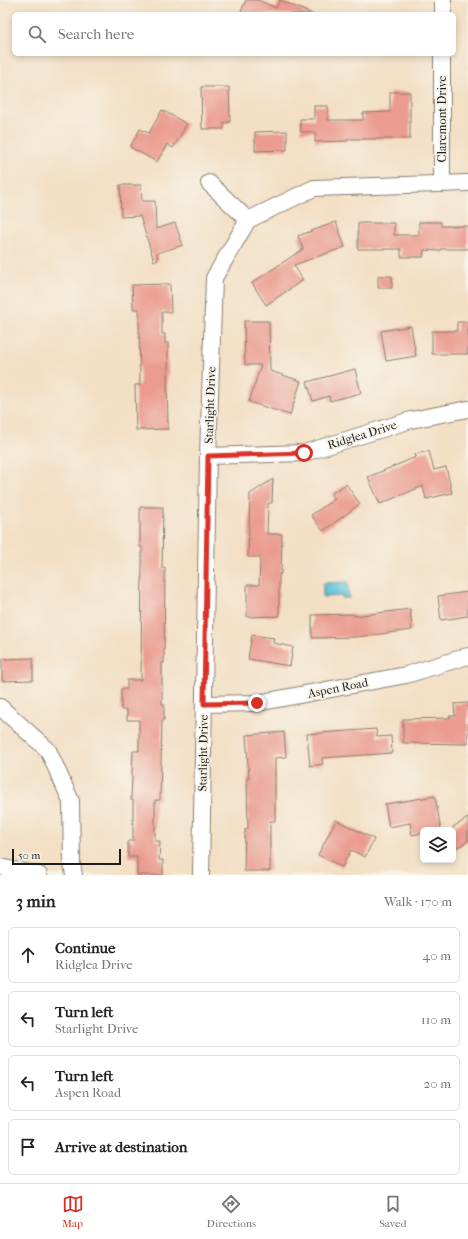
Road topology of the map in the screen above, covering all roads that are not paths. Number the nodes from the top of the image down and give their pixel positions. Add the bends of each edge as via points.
1 (443, 0) edge
2 (442, 12) edge
3 (442, 56) edge
4 (209, 183) dead end
5 (468, 183) edge
6 (442, 184) junction
7 (248, 220) junction
8 (468, 409) edge
9 (208, 456) junction
10 (468, 656) edge
11 (204, 704) junction
12 (0, 706) edge
13 (0, 867) edge
14 (38, 875) edge
15 (74, 875) edge
16 (201, 875) edge

1 - 2 street
3 - 6 street, Claremont Drive
4 - 7 street
5 - 6 street
6 - 7 street via 314,188
7 - 9 street, Starlight Drive via 214,278
8 - 9 street, Ridglea Drive via 411,420 304,453
9 - 11 street, Starlight Drive
10 - 11 street, Aspen Road via 406,675 257,703
11 - 16 street, Starlight Drive
12 - 15 street via 48,750 71,800
13 - 14 street

